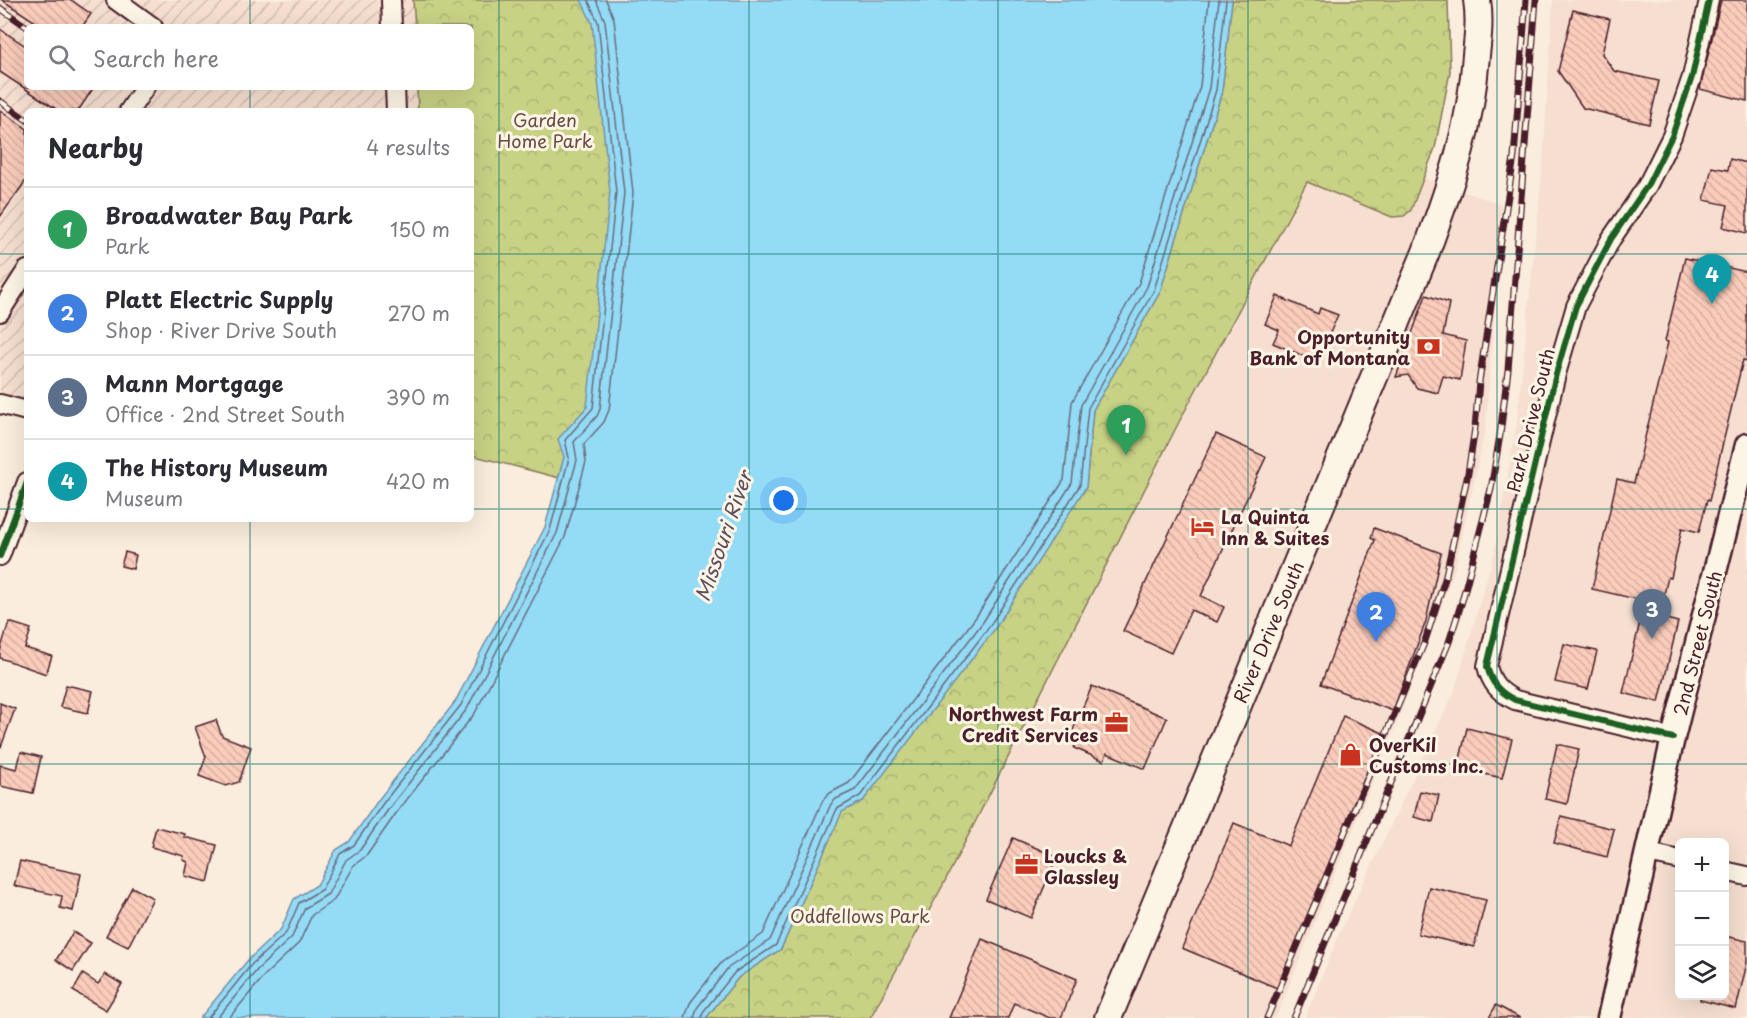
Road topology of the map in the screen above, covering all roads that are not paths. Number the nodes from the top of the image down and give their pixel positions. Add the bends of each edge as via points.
1 (116, 0) edge
2 (391, 0) edge
3 (1477, 0) edge
4 (1709, 0) edge
5 (149, 24) edge
6 (392, 24) edge
7 (143, 90) edge
8 (394, 90) edge
9 (131, 108) edge
10 (396, 108) edge
11 (24, 275) edge
12 (0, 312) edge
13 (0, 404) edge
14 (24, 410) edge
15 (1747, 445) edge
16 (24, 490) edge
17 (0, 556) edge
18 (1673, 738) junction
19 (1648, 853) junction
20 (1675, 859) edge
21 (1729, 872) edge
22 (1747, 876) edge
23 (1108, 1018) edge
24 (1609, 1018) edge

1 - 5 street
2 - 6 street
3 - 23 main road, River Drive South via 1474,84 1467,129 1430,242
4 - 18 street, Park Drive South via 1692,77 1672,136 1576,306 1553,385 1487,666 1496,687 1515,700
7 - 9 street
8 - 10 street
11 - 12 street
13 - 14 street
15 - 18 street, 2nd Street South
16 - 17 street
18 - 19 street, 2nd Street South
19 - 20 street
19 - 24 street, 2nd Street South
21 - 22 street

